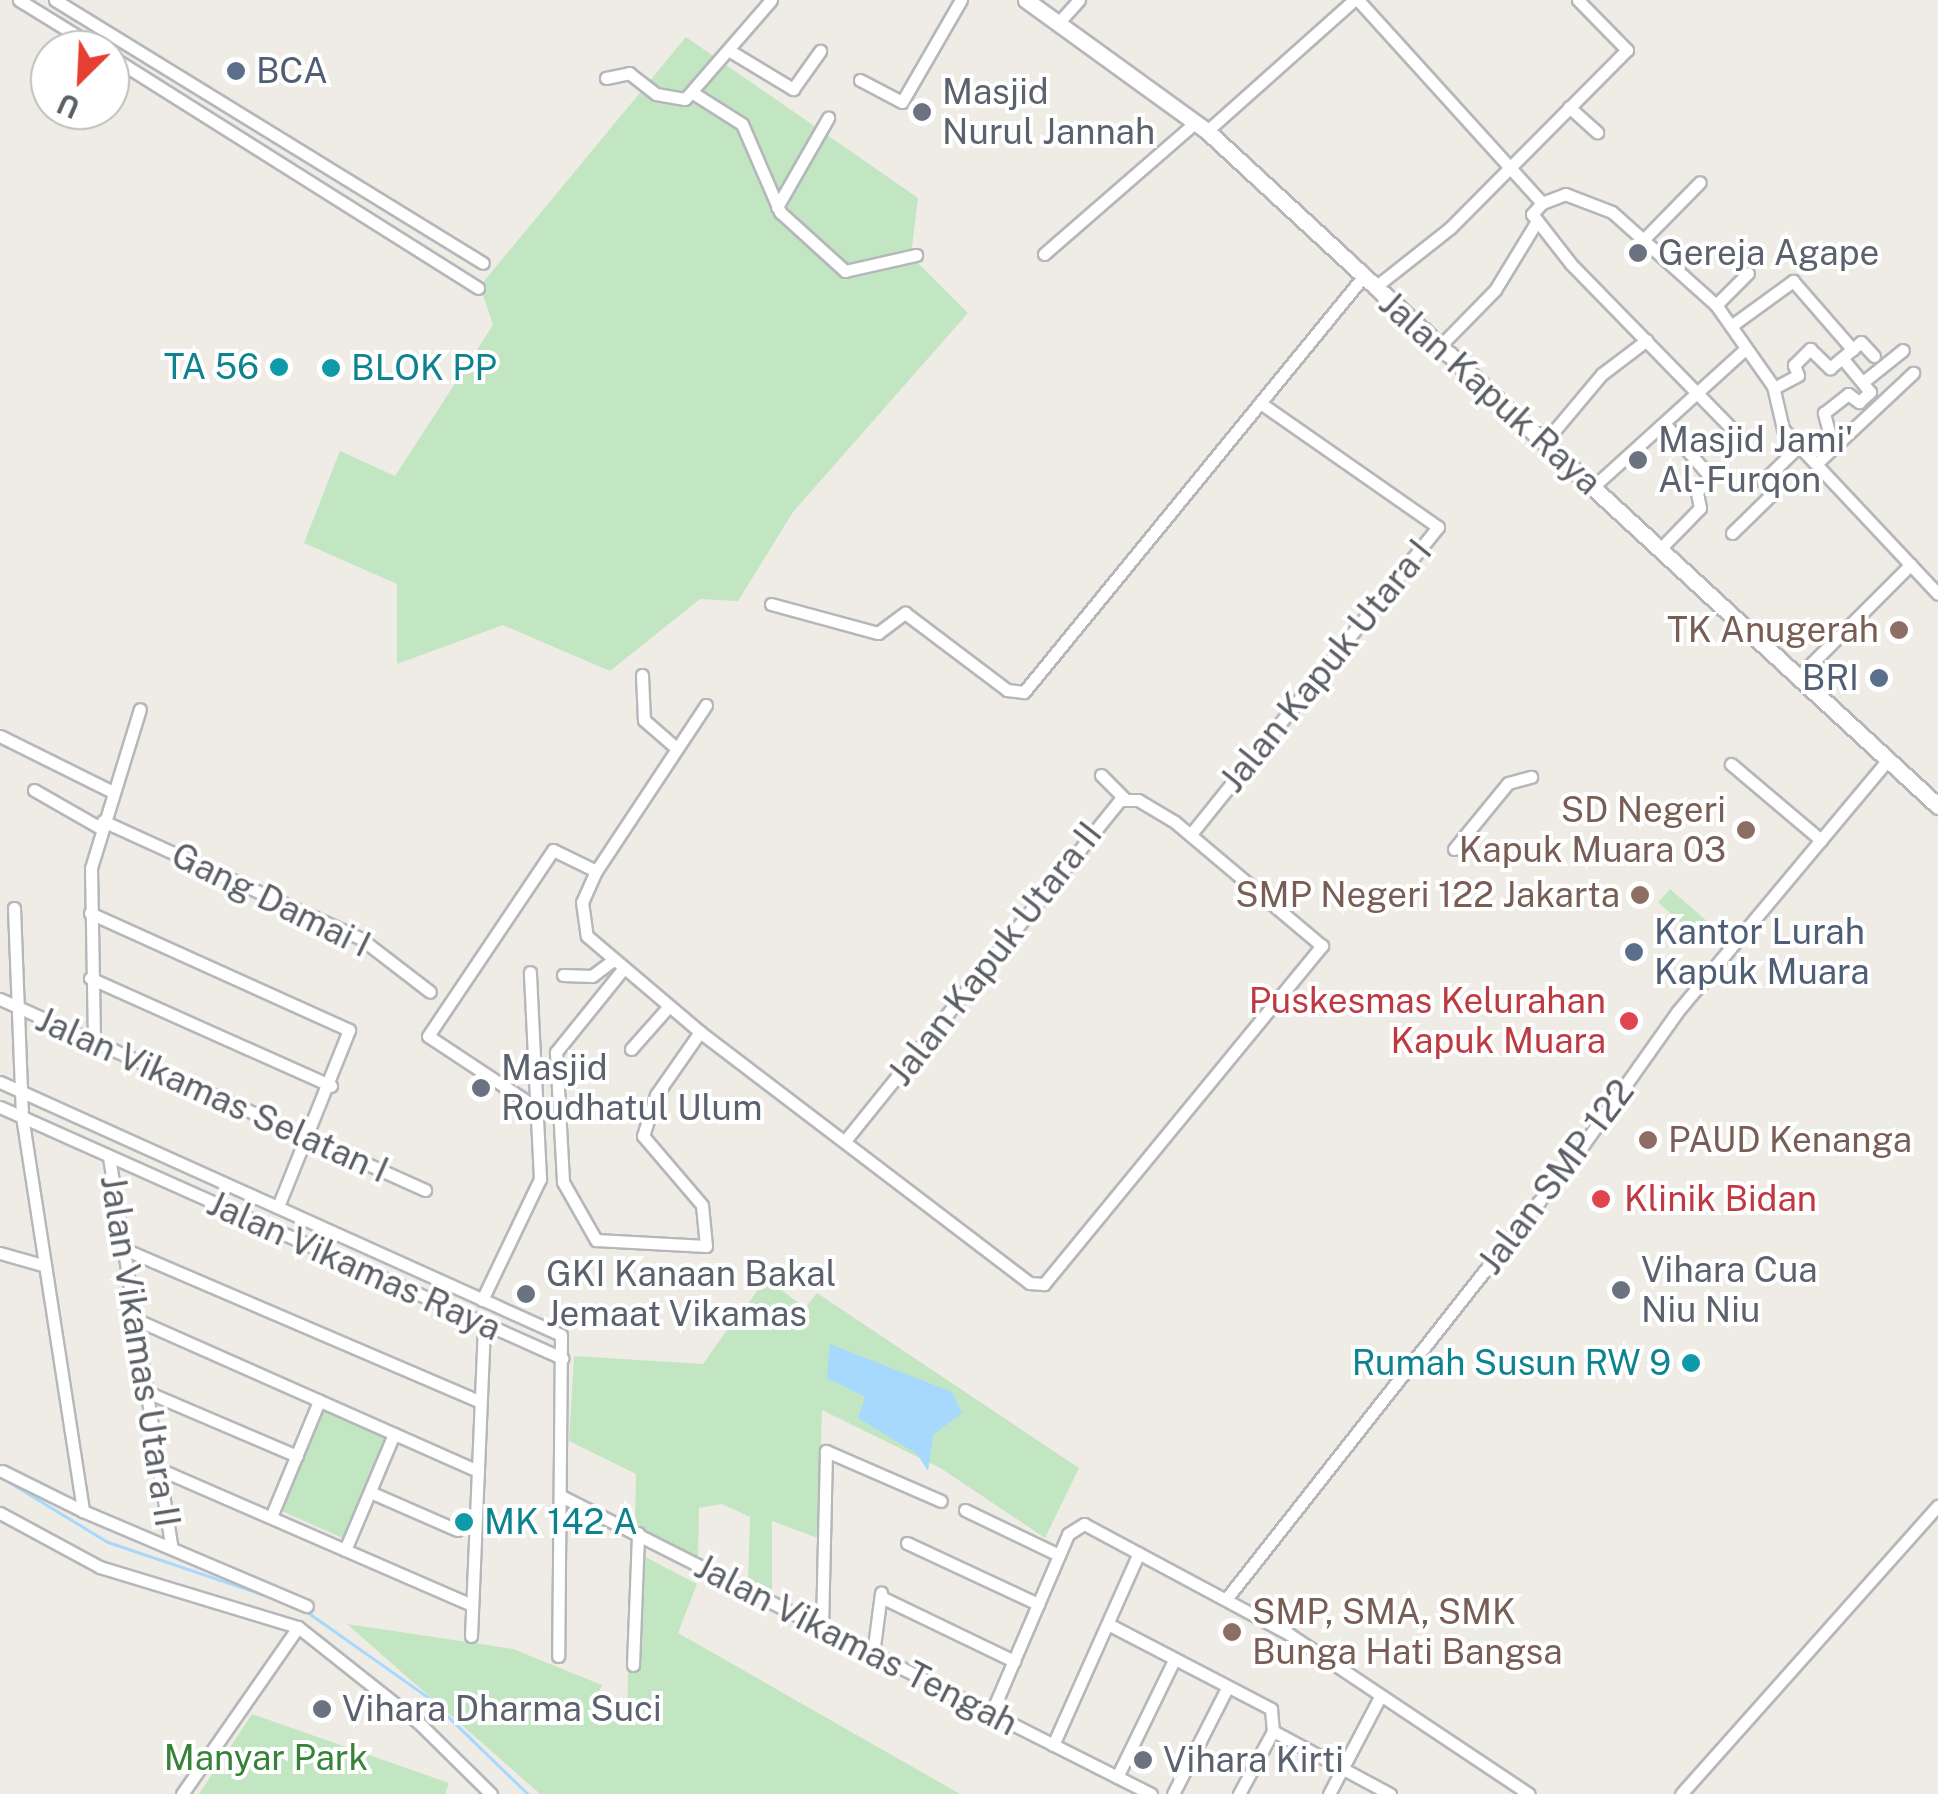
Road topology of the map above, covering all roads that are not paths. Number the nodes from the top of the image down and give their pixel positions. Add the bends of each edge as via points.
1 (19, 0) edge
2 (54, 0) edge
3 (770, 0) edge
4 (960, 0) edge
5 (1026, 0) edge
6 (1079, 0) edge
7 (1356, 0) edge
8 (1578, 0) edge
9 (1060, 21) junction
10 (68, 30) edge
11 (820, 50) dead end
12 (730, 51) junction
13 (130, 69) edge
14 (606, 78) dead end
15 (860, 80) dead end
16 (692, 93) junction
17 (1569, 107) junction
18 (828, 118) dead end
19 (1201, 126) junction
20 (1597, 132) dead end
21 (1508, 169) junction
22 (1700, 182) dead end
23 (1542, 203) junction
24 (776, 207) junction
25 (1537, 221) junction
26 (1645, 238) junction
27 (1044, 254) dead end
28 (916, 255) dead end
29 (482, 263) dead end
30 (1748, 273) dead end
31 (1368, 282) junction
32 (478, 288) dead end
33 (1716, 305) junction
34 (1731, 326) junction
35 (1647, 340) junction
36 (1439, 347) junction
37 (1744, 350) junction
38 (1903, 350) dead end
39 (1848, 354) junction
40 (1874, 356) dead end
41 (1913, 373) dead end
42 (1863, 382) junction
43 (1774, 388) junction
44 (1695, 394) junction
45 (1260, 403) junction
46 (1664, 423) junction
47 (1742, 438) dead end
48 (1544, 443) junction
49 (1802, 449) junction
50 (1817, 464) junction
51 (1593, 487) junction
52 (1732, 533) dead end
53 (1660, 549) junction
54 (1911, 564) junction
55 (1938, 594) edge
56 (772, 604) dead end
57 (642, 676) dead end
58 (1798, 676) junction
59 (706, 705) dead end
60 (140, 709) dead end
61 (0, 736) edge
62 (676, 747) junction
63 (1888, 760) junction
64 (1731, 764) dead end
65 (1102, 775) dead end
66 (1530, 777) dead end
67 (34, 790) dead end
68 (109, 790) junction
69 (1125, 799) junction
70 (1938, 806) edge
71 (102, 825) junction
72 (1195, 830) junction
73 (1821, 840) junction
74 (1454, 848) dead end
75 (596, 871) junction
76 (14, 908) dead end
77 (90, 912) junction
78 (612, 960) junction
79 (623, 970) junction
80 (530, 972) dead end
81 (562, 975) dead end
82 (90, 978) junction
83 (430, 992) dead end
84 (0, 999) edge
85 (17, 1006) junction
86 (668, 1006) junction
87 (700, 1032) junction
88 (94, 1040) junction
89 (631, 1049) dead end
90 (0, 1082) edge
91 (331, 1086) junction
92 (22, 1094) junction
93 (0, 1106) edge
94 (540, 1110) junction
95 (22, 1114) junction
96 (307, 1140) junction
97 (845, 1141) junction
98 (109, 1157) junction
99 (425, 1190) dead end
100 (278, 1208) junction
101 (124, 1249) junction
102 (0, 1253) edge
103 (42, 1265) junction
104 (482, 1300) junction
105 (135, 1319) junction
106 (484, 1324) junction
107 (562, 1356) junction
108 (147, 1392) junction
109 (319, 1401) junction
110 (480, 1402) junction
111 (394, 1434) junction
112 (297, 1456) junction
113 (159, 1469) junction
114 (2, 1471) dead end
115 (478, 1471) junction
116 (370, 1492) junction
117 (561, 1496) junction
118 (941, 1501) dead end
119 (1938, 1506) edge
120 (965, 1510) dead end
121 (83, 1511) junction
122 (0, 1513) edge
123 (271, 1517) junction
124 (458, 1530) dead end
125 (638, 1533) junction
126 (908, 1543) dead end
127 (171, 1546) junction
128 (345, 1550) junction
129 (1139, 1553) junction
130 (1059, 1555) junction
131 (1227, 1598) junction
132 (1038, 1604) junction
133 (472, 1605) junction
134 (306, 1606) dead end
135 (1108, 1624) junction
136 (298, 1627) junction
137 (822, 1628) junction
138 (471, 1636) dead end
139 (873, 1654) junction
140 (558, 1656) dead end
141 (1174, 1660) junction
142 (1014, 1661) junction
143 (634, 1665) dead end
144 (1227, 1688) junction
145 (1380, 1697) junction
146 (991, 1714) junction
147 (1274, 1731) junction
148 (1053, 1745) junction
149 (1342, 1764) junction
150 (1117, 1778) junction
151 (1157, 1793) edge
152 (182, 1794) edge
153 (491, 1794) edge
154 (1173, 1794) edge
155 (1239, 1794) edge
156 (1329, 1794) edge
157 (1390, 1794) edge
158 (1530, 1794) edge
159 (1681, 1794) edge

1 - 10 street
2 - 29 street
3 - 12 street
4 - 15 street via 902,102
5 - 9 main road, Jalan Kapuk Raya
6 - 9 street
7 - 19 street
7 - 21 street
8 - 17 street via 1627,50
9 - 19 main road, Jalan Kapuk Raya
11 - 12 street via 793,89
12 - 16 street
13 - 32 street
14 - 16 street via 629,73 674,102
16 - 24 street via 742,124
17 - 20 street
17 - 21 street
18 - 24 street
19 - 27 street
19 - 31 main road, Jalan Kapuk Raya
21 - 23 street
21 - 31 street
22 - 26 street
23 - 25 street via 1532,212
23 - 26 street via 1584,198
24 - 28 street via 852,275
25 - 35 street
25 - 36 street via 1494,290
26 - 33 street
30 - 33 street
31 - 36 main road, Jalan Kapuk Raya
31 - 45 street
33 - 34 street
34 - 37 street
34 - 39 street via 1793,280
35 - 44 street
35 - 48 street via 1602,374
36 - 48 main road, Jalan Kapuk Raya
37 - 43 street
37 - 44 street
38 - 42 street
39 - 40 street via 1862,342
39 - 42 street
39 - 43 street via 1830,368 1810,350 1794,366 1798,375
41 - 50 street
42 - 49 street via 1870,392 1859,402 1848,394 1824,413 1829,432
43 - 49 street via 1778,420
44 - 46 street
44 - 47 street
45 - 56 street via 1028,688 1007,690 905,613 878,634
45 - 72 street, Jalan Kapuk Utara I via 1438,527
46 - 51 street
46 - 53 street via 1710,477 1696,492 1700,508
48 - 51 main road, Jalan Kapuk Raya
49 - 50 street
49 - 52 street via 1763,480 1774,492
50 - 54 street
51 - 53 main road, Jalan Kapuk Raya
53 - 58 main road, Jalan Kapuk Raya
54 - 55 street
54 - 58 street
57 - 62 street via 644,720
58 - 63 main road, Jalan Kapuk Raya
59 - 62 street
60 - 68 street
61 - 68 street
62 - 75 street
63 - 70 main road, Jalan Kapuk Raya
63 - 73 street, Jalan SMP 122
64 - 73 street
65 - 69 street
66 - 74 street via 1508,783
67 - 71 street, Gang Damai I
68 - 71 street
69 - 72 street, Jalan Kapuk Utara II
69 - 97 street, Jalan Kapuk Utara II
71 - 77 street
71 - 83 street, Gang Damai I via 360,938
72 - 97 street, Jalan Kapuk Utara II via 1322,946 1044,1284 1028,1283
73 - 131 street, Jalan SMP 122
75 - 78 street, Jalan Kapuk Utara II via 582,922
75 - 94 street via 553,850 428,1036
76 - 85 street
77 - 82 street
77 - 91 street via 345,1028 351,1042
78 - 79 street, Jalan Kapuk Utara II
78 - 81 street via 592,976
79 - 86 street, Jalan Kapuk Utara II
79 - 87 street via 575,1022 555,1063 563,1182 588,1233 626,1248 701,1251 708,1237 702,1206 642,1136 656,1095
80 - 94 street
82 - 88 street
82 - 91 street
84 - 85 street, Jalan Vikamas Selatan I
85 - 88 street, Jalan Vikamas Selatan I
85 - 92 street
86 - 87 street, Jalan Kapuk Utara II
86 - 89 street
87 - 97 street, Jalan Kapuk Utara II
88 - 96 street, Jalan Vikamas Selatan I
90 - 92 street, Jalan Vikamas Raya
91 - 96 street
92 - 95 street
92 - 100 street, Jalan Vikamas Raya
93 - 95 street, Jalan Vikamas Raya
94 - 104 street via 537,1199
95 - 98 street, Jalan Vikamas Raya
95 - 103 street
96 - 99 street, Jalan Vikamas Selatan I
96 - 100 street
98 - 101 street, Jalan Vikamas Utara II
98 - 106 street, Jalan Vikamas Raya
100 - 104 street, Jalan Vikamas Raya
101 - 105 street, Jalan Vikamas Utara II
101 - 110 street
102 - 103 street
103 - 121 street
104 - 107 street, Jalan Vikamas Raya via 562,1337
105 - 108 street, Jalan Vikamas Utara II
105 - 109 street
106 - 107 street, Jalan Vikamas Raya
106 - 110 street
107 - 117 street
108 - 112 street
108 - 113 street, Jalan Vikamas Utara II
109 - 111 street
109 - 112 street
110 - 115 street
111 - 115 street
111 - 116 street
112 - 123 street
113 - 123 street
113 - 127 street, Jalan Vikamas Utara II
114 - 121 street
115 - 133 street
116 - 124 street
116 - 128 street
117 - 125 street, Jalan Vikamas Tengah
117 - 140 street
118 - 137 street via 826,1451
119 - 159 street
120 - 130 street
121 - 127 street
122 - 136 street via 100,1568
123 - 128 street
125 - 137 street, Jalan Vikamas Tengah
125 - 143 street
126 - 132 street
127 - 134 street
128 - 133 street
129 - 130 street via 1075,1524
129 - 131 street
129 - 135 street
130 - 132 street
131 - 145 street
132 - 142 street
133 - 138 street
135 - 141 street
135 - 148 street
136 - 152 street
136 - 153 street via 420,1722
137 - 139 street, Jalan Vikamas Tengah
139 - 142 street via 881,1595
139 - 146 street, Jalan Vikamas Tengah
141 - 144 street
141 - 150 street
142 - 146 street
144 - 147 street via 1272,1709
144 - 154 street
145 - 149 street
145 - 158 street
146 - 148 street, Jalan Vikamas Tengah
147 - 149 street
147 - 155 street
148 - 150 street, Jalan Vikamas Tengah
149 - 156 street
149 - 157 street
150 - 151 street, Jalan Vikamas Tengah

